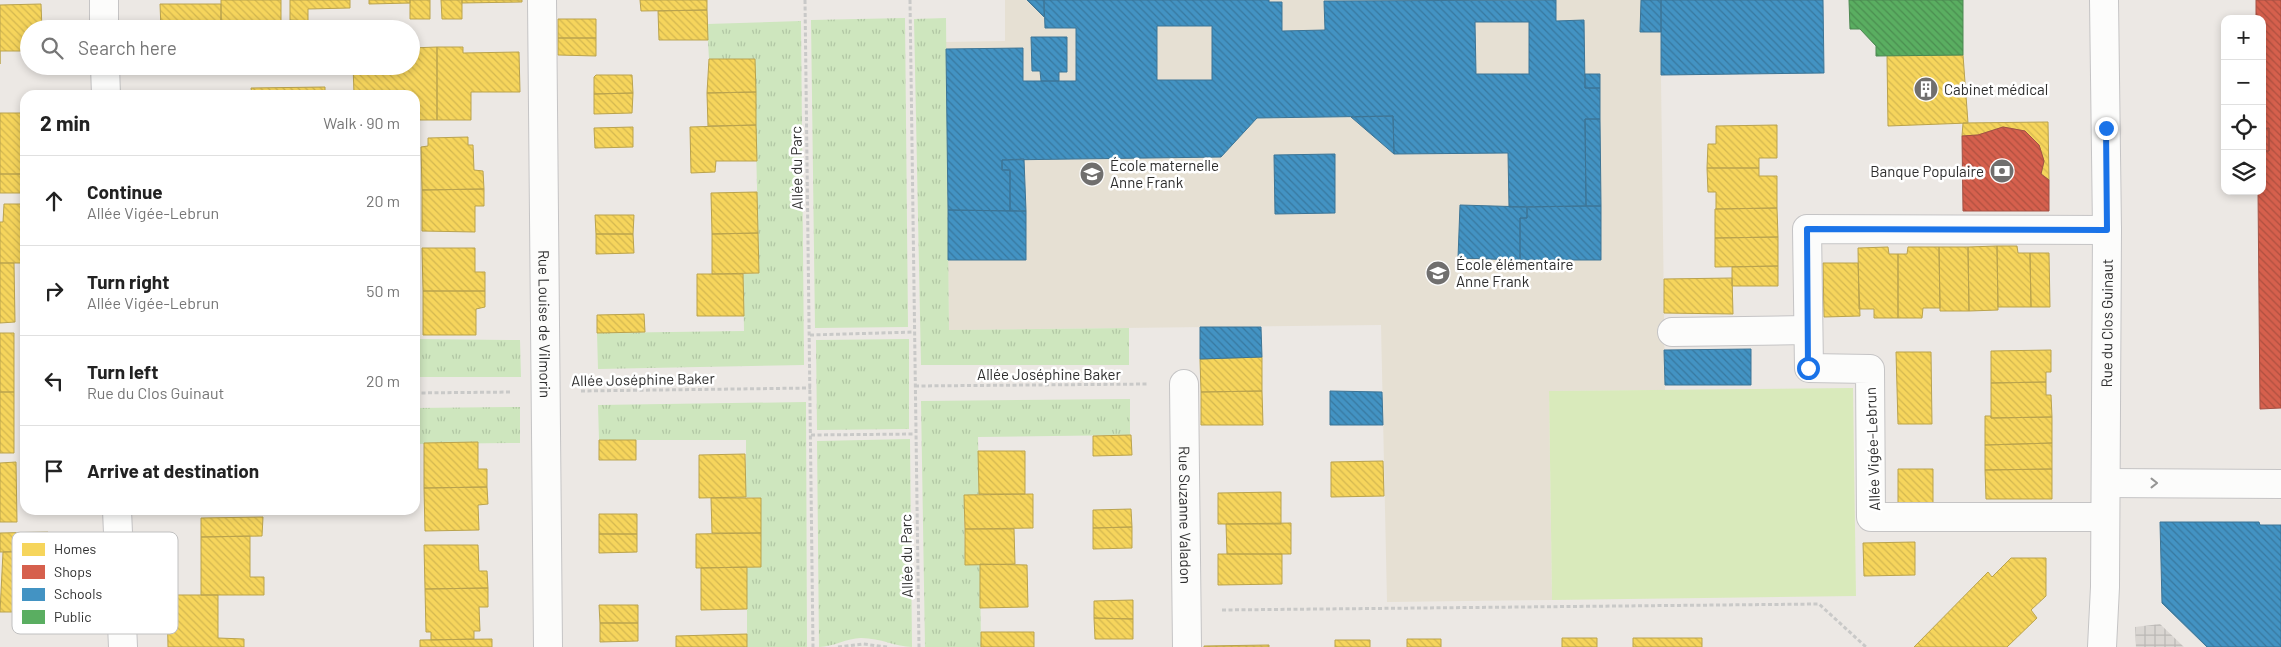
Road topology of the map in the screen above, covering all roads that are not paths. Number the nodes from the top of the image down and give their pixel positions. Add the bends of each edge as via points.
1 (104, 0) edge
2 (542, 0) edge
3 (2104, 0) edge
4 (104, 20) edge
5 (105, 75) edge
6 (106, 90) edge
7 (2107, 230) junction
8 (1807, 330) junction
9 (1672, 332) dead end
10 (1184, 384) road end
11 (2106, 483) junction
12 (2281, 484) edge
13 (117, 515) edge
14 (2105, 517) junction
15 (118, 532) edge
16 (122, 634) edge
17 (123, 647) edge
18 (548, 647) edge
19 (1187, 647) edge
20 (2102, 647) edge

1 - 4 street
2 - 18 street, Rue Louise de Vilmorin
3 - 7 street, Rue du Clos Guinaut
5 - 6 street
7 - 8 street, Allée Vigée-Lebrun via 1807,229
7 - 11 street, Rue du Clos Guinaut
8 - 9 street
8 - 14 street, Allée Vigée-Lebrun via 1808,368 1870,369 1871,517
10 - 19 street, Rue Suzanne Valadon
11 -> 12 street
11 - 14 street, Rue du Clos Guinaut
13 - 15 street
14 - 20 street, Rue du Clos Guinaut
16 - 17 street

